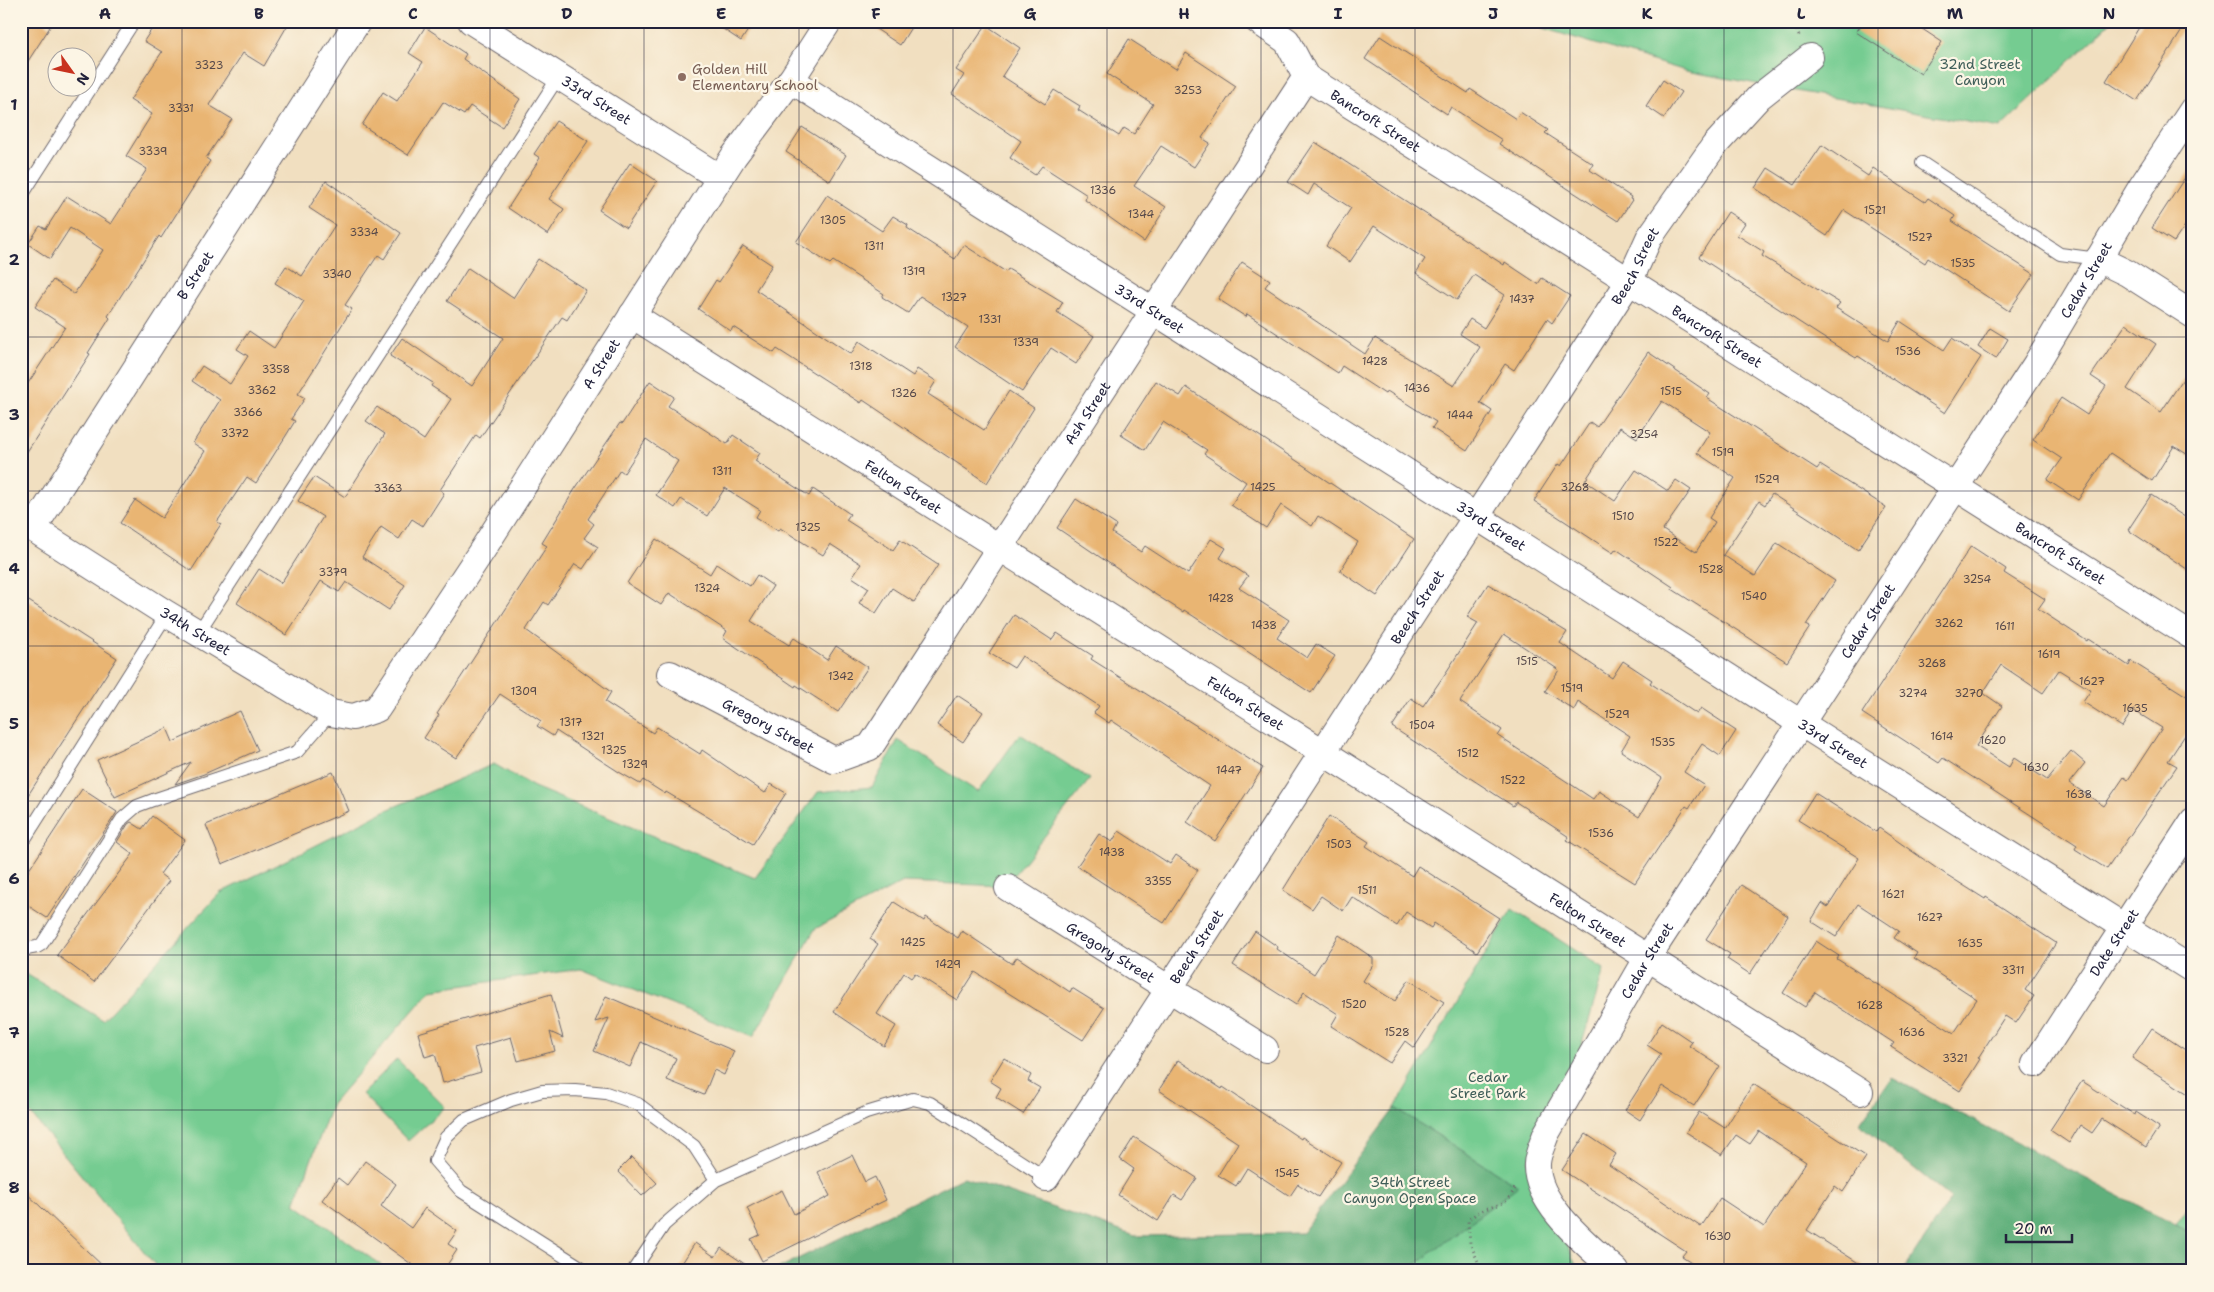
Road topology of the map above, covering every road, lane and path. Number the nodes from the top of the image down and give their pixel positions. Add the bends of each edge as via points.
1 (134, 21) edge
2 (358, 21) edge
3 (470, 21) edge
4 (829, 21) edge
5 (1258, 21) edge
6 (1810, 56) dead end
7 (559, 76) junction
8 (1306, 77) junction
9 (791, 80) junction
10 (2193, 109) edge
11 (1922, 163) dead end
12 (720, 178) junction
13 (21, 197) edge
14 (2098, 260) junction
15 (1630, 280) junction
16 (1153, 311) junction
17 (2193, 315) edge
18 (632, 316) junction
19 (1956, 487) junction
20 (1477, 517) junction
21 (27, 525) edge
22 (1000, 546) junction
23 (167, 614) junction
24 (198, 633) junction
25 (2193, 637) edge
26 (670, 674) dead end
27 (377, 709) joint
28 (331, 713) junction
29 (1801, 724) junction
30 (870, 747) joint
31 (1323, 752) junction
32 (2193, 820) edge
33 (21, 839) edge
34 (1008, 888) dead end
35 (2124, 926) junction
36 (21, 950) edge
37 (1648, 957) junction
38 (2193, 970) edge
39 (1170, 990) junction
40 (1265, 1049) dead end
41 (2036, 1064) dead end
42 (1860, 1092) dead end
43 (1538, 1171) junction
44 (1046, 1178) joint
45 (716, 1180) junction
46 (587, 1271) edge
47 (633, 1271) edge
48 (1472, 1271) edge
49 (1616, 1271) edge

1 - 13 lane
2 - 21 street, B Street
3 - 7 street, 33rd Street
4 - 9 street, A Street
5 - 8 street via 1287,41
6 - 15 street, Beech Street via 1759,97 1714,146 1649,238
7 - 12 street, 33rd Street
7 - 24 lane
8 - 15 street, Bancroft Street
8 - 16 street, Ash Street
9 - 12 street, A Street
9 - 16 street, 33rd Street
10 - 14 street, Cedar Street
11 - 14 lane via 2060,254
12 - 18 street, A Street
14 - 17 street via 2127,273
14 - 19 street, Cedar Street via 2036,364
15 - 19 street, Bancroft Street
15 - 20 street, Beech Street
16 - 20 street, 33rd Street
16 - 22 street, Ash Street
18 - 22 street, Felton Street
18 - 27 street, A Street
19 - 25 street, Bancroft Street
19 - 29 street, Cedar Street
20 - 29 street, 33rd Street
20 - 31 street, Beech Street
21 - 23 street, 34th Street
22 - 30 street, Ash Street
22 - 31 street, Felton Street
23 - 24 street, 34th Street
23 - 33 lane via 26,837
24 - 28 street, 34th Street
26 - 30 street, Gregory Street via 834,760
27 - 28 street, 34th Street via 353,716
28 - 36 lane via 297,752 132,810 122,819 42,944 38,948
29 - 35 street, 33rd Street
29 - 37 street, Cedar Street
31 - 37 street, Felton Street
31 - 39 street, Beech Street
32 - 35 street, Date Street
34 - 39 street, Gregory Street
35 - 38 street, 33rd Street
35 - 41 street, Date Street
37 - 42 street, Felton Street
37 - 43 street, Cedar Street via 1546,1134
39 - 40 street, Gregory Street
39 - 44 street, Beech Street
43 - 48 path via 1518,1180 1510,1198 1500,1206 1484,1209 1468,1220 1470,1243 1480,1266
43 - 49 street via 1541,1190 1553,1209
44 - 45 lane via 930,1103 913,1099 866,1113
45 - 46 lane via 694,1146 638,1104 606,1094 575,1090 542,1091 464,1120 446,1137 435,1161 461,1190
45 - 47 lane via 664,1225

